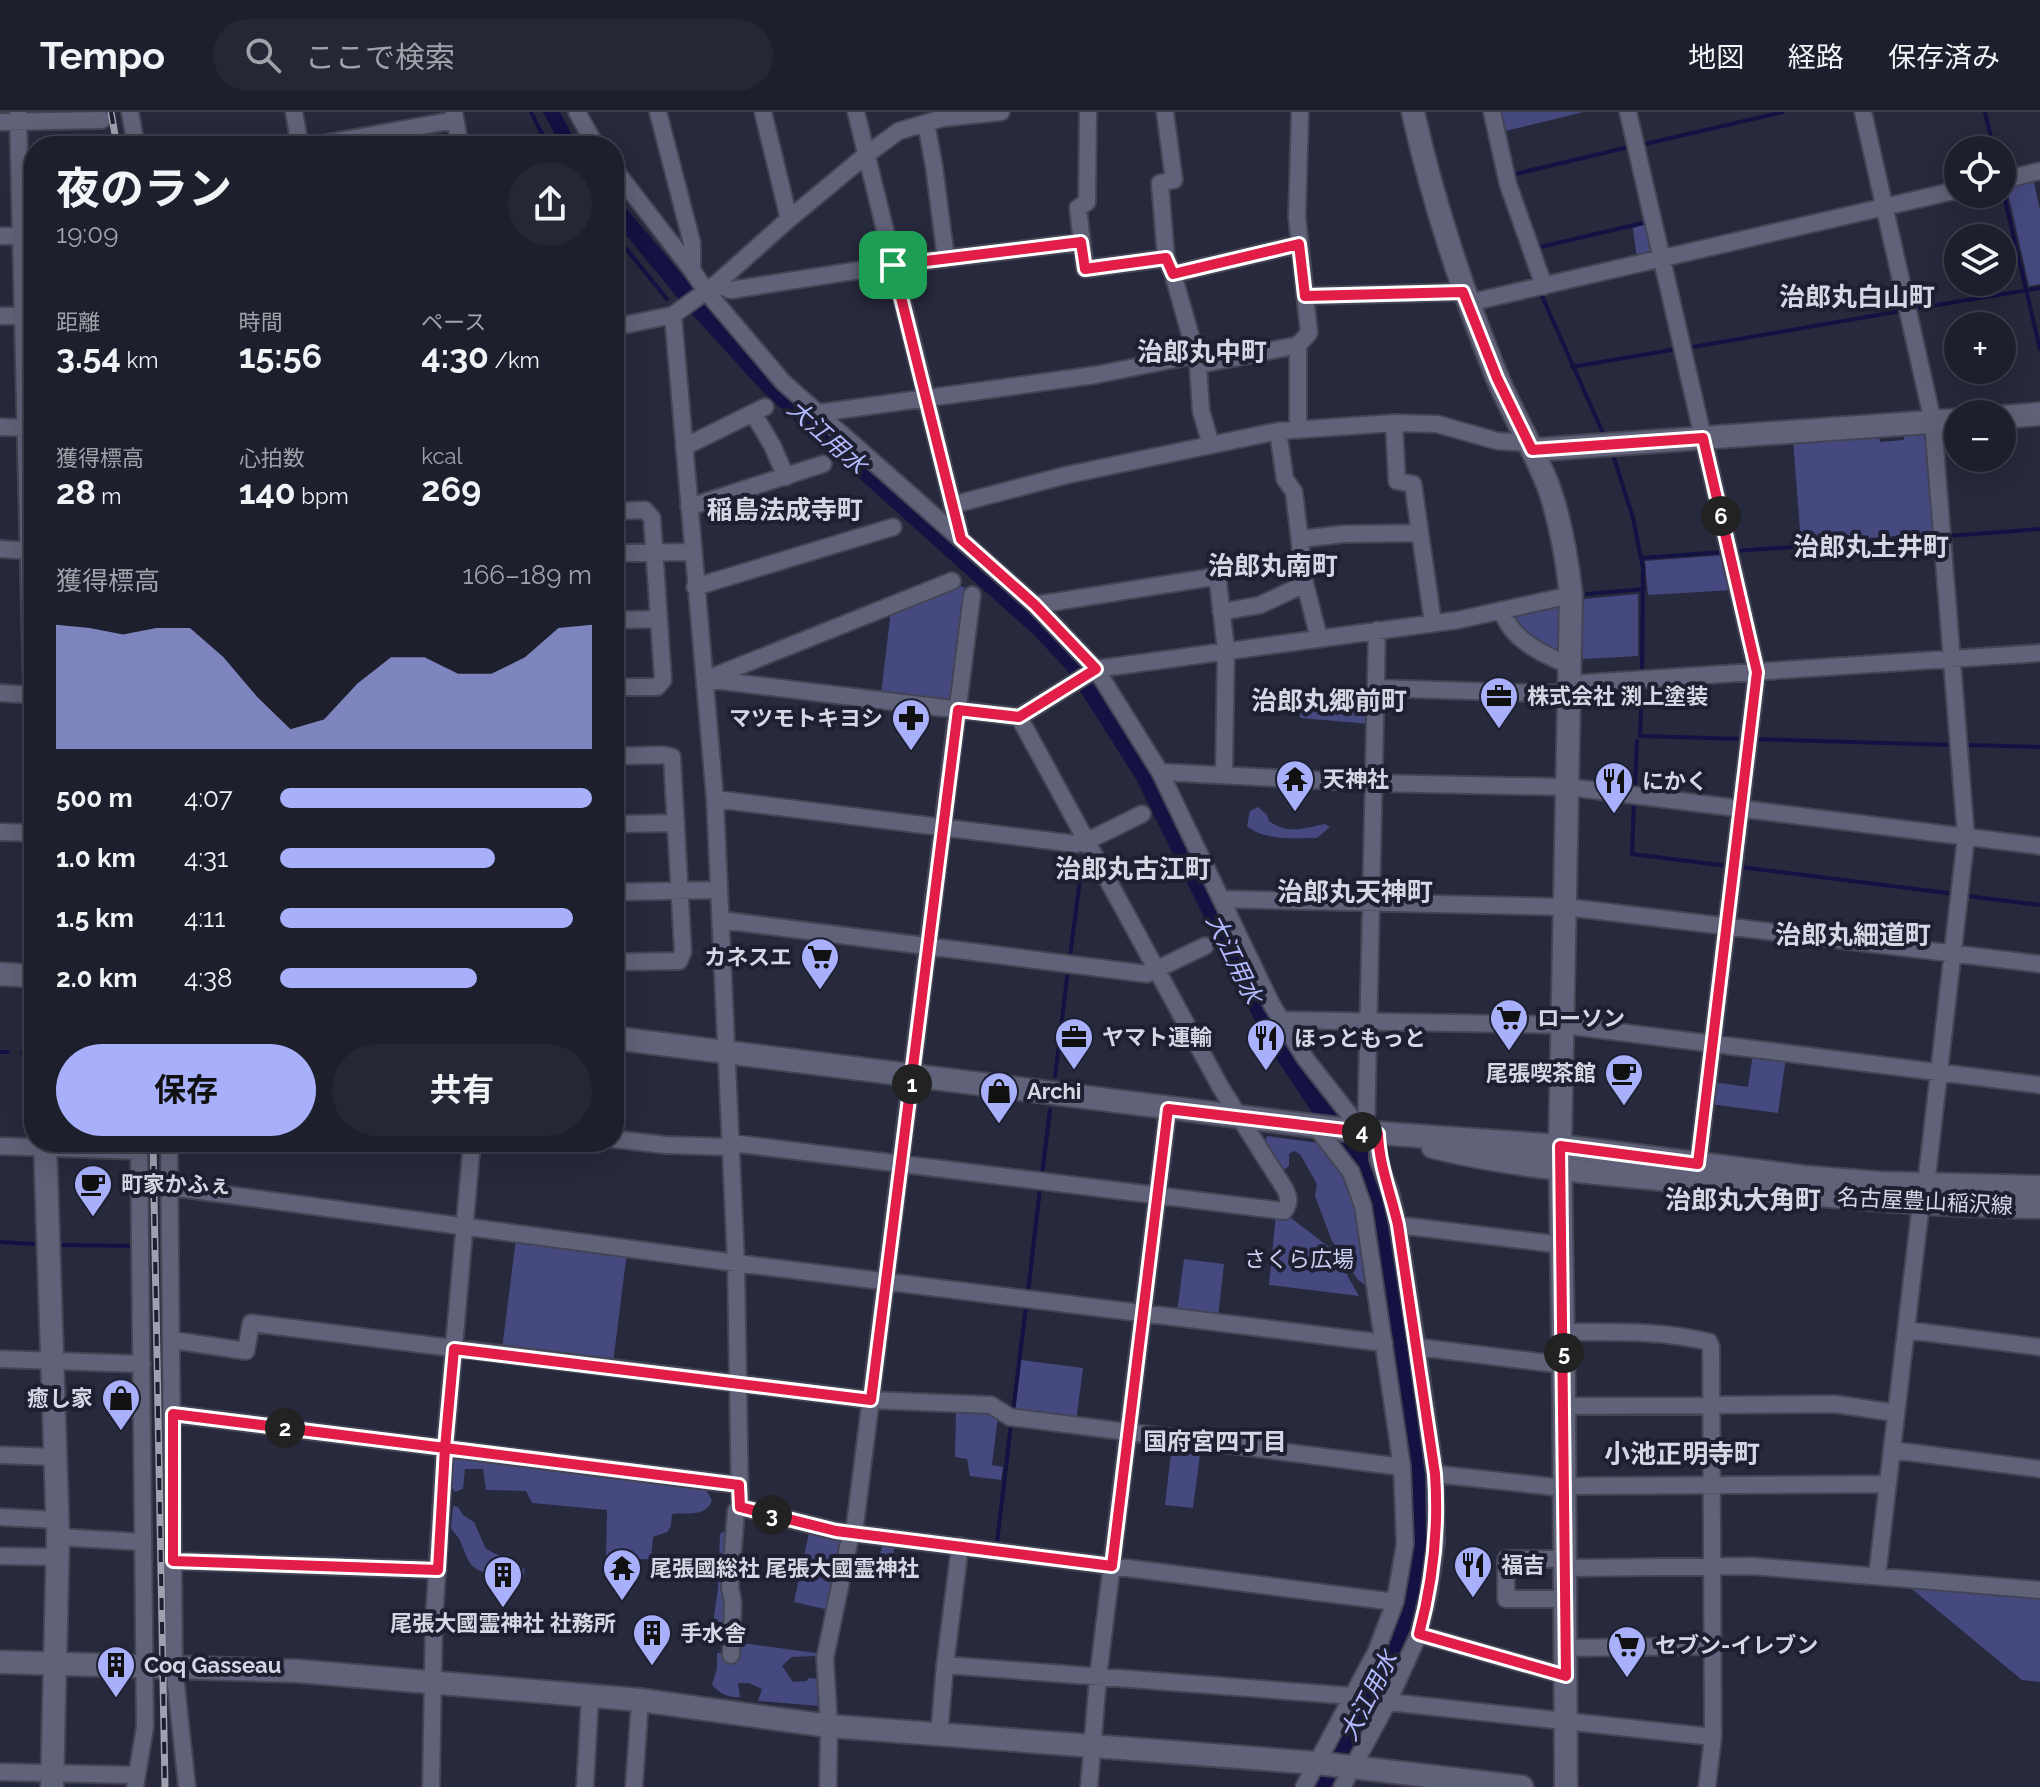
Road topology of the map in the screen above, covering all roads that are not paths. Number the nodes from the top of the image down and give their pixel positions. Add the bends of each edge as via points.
1 (130, 112) edge
2 (294, 112) edge
3 (577, 112) edge
4 (658, 112) edge
5 (763, 112) edge
6 (856, 112) edge
7 (1001, 112) edge
8 (1088, 112) edge
9 (1165, 112) edge
10 (1300, 112) edge
11 (1413, 112) edge
12 (1492, 112) edge
13 (1628, 112) edge
14 (1863, 112) edge
15 (455, 116) edge
16 (18, 117) edge
17 (102, 120) dead end
18 (0, 122) edge
19 (926, 123) junction
20 (134, 136) edge
21 (298, 136) edge
22 (358, 136) edge
23 (458, 136) edge
24 (590, 136) edge
25 (866, 155) junction
26 (2040, 171) edge
27 (2016, 177) edge
28 (624, 182) edge
29 (1944, 193) edge
30 (24, 196) edge
31 (1885, 207) junction
32 (789, 219) junction
33 (0, 236) edge
34 (24, 236) edge
35 (1081, 242) junction
36 (1299, 244) junction
37 (1662, 258) junction
38 (946, 259) junction
39 (893, 265) junction
40 (1169, 266) junction
41 (692, 270) junction
42 (1544, 286) junction
43 (707, 289) junction
44 (1305, 296) junction
45 (1466, 297) junction
46 (678, 311) junction
47 (24, 315) edge
48 (0, 316) edge
49 (624, 324) edge
50 (1298, 345) junction
51 (1197, 360) junction
52 (926, 397) junction
53 (818, 413) junction
54 (2040, 414) edge
55 (2016, 416) edge
56 (1944, 421) edge
57 (1933, 422) junction
58 (1394, 423) junction
59 (0, 427) edge
60 (24, 428) edge
61 (1298, 429) junction
62 (1278, 431) junction
63 (1703, 438) junction
64 (1211, 445) junction
65 (684, 447) junction
66 (1531, 447) junction
67 (823, 464) dead end
68 (786, 477) junction
69 (952, 505) junction
70 (689, 507) junction
71 (624, 511) edge
72 (893, 527) dead end
73 (1419, 533) junction
74 (961, 539) junction
75 (1300, 539) junction
76 (0, 549) edge
77 (24, 550) edge
78 (655, 552) junction
79 (693, 552) junction
80 (624, 553) edge
81 (952, 581) dead end
82 (1305, 584) junction
83 (695, 587) junction
84 (972, 595) dead end
85 (1571, 595) junction
86 (1035, 605) junction
87 (1502, 610) junction
88 (1221, 612) junction
89 (659, 619) junction
90 (624, 620) edge
91 (1433, 623) junction
92 (1377, 630) junction
93 (1319, 638) junction
94 (1226, 649) junction
95 (2040, 653) edge
96 (1950, 659) junction
97 (1096, 669) junction
98 (1757, 672) junction
99 (705, 679) junction
100 (1570, 681) junction
101 (624, 687) edge
102 (1376, 688) junction
103 (0, 693) edge
104 (24, 694) edge
105 (958, 710) junction
106 (1019, 717) junction
107 (624, 756) edge
108 (1160, 772) junction
109 (1224, 775) junction
110 (1374, 783) junction
111 (1568, 787) junction
112 (715, 799) junction
113 (1740, 809) junction
114 (1142, 814) dead end
115 (676, 823) junction
116 (624, 824) edge
117 (943, 828) junction
118 (0, 832) edge
119 (24, 833) edge
120 (1966, 837) junction
121 (1085, 842) junction
122 (2040, 846) edge
123 (680, 890) junction
124 (719, 890) junction
125 (624, 892) edge
126 (1221, 899) junction
127 (1371, 903) junction
128 (1566, 907) junction
129 (721, 920) junction
130 (1726, 926) junction
131 (1205, 946) dead end
132 (929, 947) junction
133 (1953, 953) junction
134 (624, 962) edge
135 (2040, 964) edge
136 (1157, 971) junction
137 (0, 974) edge
138 (24, 975) edge
139 (1282, 1020) junction
140 (1369, 1022) junction
141 (1563, 1025) junction
142 (624, 1039) edge
143 (1712, 1043) junction
144 (727, 1053) junction
145 (1939, 1072) junction
146 (913, 1077) junction
147 (2040, 1085) edge
148 (1168, 1109) junction
149 (1238, 1117) junction
150 (1318, 1127) junction
151 (1370, 1133) junction
152 (624, 1140) edge
153 (24, 1145) edge
154 (731, 1145) junction
155 (0, 1146) edge
156 (1560, 1146) junction
157 (45, 1152) edge
158 (139, 1152) edge
159 (169, 1152) edge
160 (471, 1152) edge
161 (901, 1164) junction
162 (1698, 1164) junction
163 (1562, 1169) junction
164 (170, 1187) junction
165 (2040, 1187) edge
166 (1924, 1194) junction
167 (1158, 1196) junction
168 (2040, 1207) edge
169 (1398, 1225) junction
170 (464, 1226) junction
171 (1563, 1245) junction
172 (736, 1263) junction
173 (887, 1281) junction
174 (1143, 1313) junction
175 (1906, 1330) junction
176 (1564, 1332) junction
177 (172, 1340) junction
178 (1384, 1343) junction
179 (1417, 1347) junction
180 (2040, 1347) edge
181 (454, 1349) junction
182 (0, 1359) edge
183 (52, 1361) junction
184 (142, 1364) junction
185 (1564, 1365) junction
186 (738, 1385) junction
187 (871, 1400) junction
188 (1711, 1405) junction
189 (1564, 1406) junction
190 (1896, 1413) junction
191 (173, 1414) junction
192 (1128, 1433) junction
193 (445, 1448) junction
194 (1892, 1450) junction
195 (0, 1455) edge
196 (55, 1457) junction
197 (1402, 1467) junction
198 (2040, 1469) edge
199 (1435, 1474) junction
200 (1888, 1484) junction
201 (739, 1485) junction
202 (1712, 1485) junction
203 (1565, 1487) junction
204 (740, 1507) junction
205 (0, 1517) edge
206 (853, 1533) junction
207 (57, 1538) junction
208 (143, 1542) junction
209 (960, 1546) junction
210 (0, 1556) edge
211 (173, 1561) junction
212 (1566, 1563) junction
213 (1112, 1566) junction
214 (1712, 1566) junction
215 (438, 1570) junction
216 (1877, 1576) junction
217 (2040, 1590) edge
218 (1566, 1599) junction
219 (1395, 1602) junction
220 (1419, 1634) junction
221 (1712, 1646) junction
222 (1566, 1648) junction
223 (731, 1655) dead end
224 (0, 1662) edge
225 (56, 1664) junction
226 (945, 1665) junction
227 (144, 1666) junction
228 (174, 1666) junction
229 (1566, 1676) junction
230 (1098, 1677) junction
231 (434, 1683) junction
232 (590, 1696) junction
233 (1353, 1696) junction
234 (640, 1700) junction
235 (1388, 1702) junction
236 (1566, 1722) junction
237 (829, 1726) junction
238 (939, 1735) junction
239 (1713, 1737) junction
240 (1092, 1746) junction
241 (1319, 1763) junction
242 (0, 1772) edge
243 (1348, 1774) edge
244 (52, 1780) edge
245 (136, 1781) edge
246 (187, 1787) edge
247 (431, 1787) edge
248 (585, 1787) edge
249 (634, 1787) edge
250 (828, 1787) edge
251 (1089, 1787) edge
252 (1304, 1787) edge
253 (1522, 1787) edge
254 (1566, 1787) edge
255 (1707, 1787) edge

1 - 20 street
2 - 21 street
3 - 24 street
4 - 41 street via 692,243
5 - 32 street
6 - 25 street
7 - 19 street
8 - 35 street via 1087,202 1078,208
9 - 40 street via 1174,180 1160,183
10 - 36 street
11 - 45 street
12 - 42 street via 1508,184
13 - 37 street
14 - 31 street
15 - 22 street
15 - 23 street
16 - 17 street
16 - 18 street
16 - 30 street
19 - 25 street via 899,131
19 - 38 street
25 - 32 street
25 - 39 street
26 - 27 street
28 - 41 street
29 - 31 street
31 - 37 street
31 - 57 street
32 - 43 street
33 - 34 street
35 - 38 street
35 - 40 street via 1085,269
36 - 40 street
36 - 44 street
37 - 42 street
37 - 63 street
38 - 39 street
39 - 43 street via 731,290
39 - 52 street
40 - 51 street
41 - 43 street
42 - 45 street
43 - 46 street
43 - 53 street via 783,382
44 - 45 street
44 - 50 street via 1309,333
45 - 66 street
46 - 49 street
46 - 65 street
47 - 48 street
50 - 51 street
50 - 61 street
51 - 52 street
51 - 64 street via 1201,411
52 - 53 street
52 - 69 street
53 - 74 street
54 - 55 street
56 - 57 street
57 - 63 street
57 - 96 street
58 - 61 street
58 - 66 street via 1437,424
58 - 73 street via 1397,481 1413,484
59 - 60 street
61 - 62 street
62 - 64 street
62 - 75 street
63 - 66 street
63 - 98 street
64 - 69 street
65 - 68 street via 759,410
65 - 70 street
66 - 85 street via 1560,523
67 - 68 street
68 - 70 street
69 - 74 street
70 - 79 street
71 - 78 street via 645,510 652,518
72 - 83 street
73 - 75 street
73 - 91 street
74 - 86 street
75 - 82 street
76 - 77 street
78 - 79 street
78 - 80 street
78 - 89 street
79 - 83 street
81 - 99 street
82 - 88 street via 1260,605
82 - 93 street
83 - 99 street
84 - 105 street
85 - 87 street
85 - 100 street
86 - 88 street via 1213,577
86 - 97 street
87 - 91 street
87 - 100 street via 1524,641
88 - 94 street
89 - 90 street
89 - 101 street via 663,680 657,687
91 - 92 street
92 - 93 street
92 - 102 street
93 - 94 street
94 - 97 street
94 - 109 street
95 - 96 street
96 - 98 street
96 - 120 street
97 - 106 street
97 - 108 street
98 - 100 street
98 - 113 street
99 - 105 street
99 - 112 street
100 - 102 street
100 - 111 street
102 - 110 street
103 - 104 street
105 - 106 street
105 - 117 street
106 - 121 street
107 - 115 street via 672,757
108 - 109 street
108 - 126 street
109 - 110 street
110 - 111 street
110 - 127 street
111 - 113 street
111 - 128 street
112 - 117 street
112 - 124 street
113 - 120 street
113 - 130 street
114 - 121 street
115 - 116 street
115 - 123 street
117 - 121 street
117 - 132 street
118 - 119 street
120 - 122 street
120 - 133 street
121 - 136 street
123 - 124 street
123 - 125 street
123 - 134 street via 679,961
124 - 129 street
126 - 127 street
126 - 139 street
127 - 128 street
127 - 140 street
128 - 130 street
128 - 141 street
129 - 132 street
129 - 144 street
130 - 133 street
130 - 143 street
131 - 136 street
132 - 136 street via 1147,974
132 - 146 street
133 - 135 street
133 - 145 street
136 - 149 street
137 - 138 street
139 - 140 street
139 - 151 street via 1305,1058
140 - 141 street
140 - 151 street
141 - 143 street
141 - 156 street
142 - 144 street
143 - 145 street
143 - 162 street
144 - 146 street
144 - 154 street
145 - 147 street
145 - 166 street
146 - 148 street
146 - 161 street
148 - 149 street
148 - 167 street
149 - 150 street
149 - 167 street via 1285,1189 1289,1198 1284,1211
150 - 151 street
150 - 178 street via 1351,1172 1363,1206
151 - 156 street, 名古屋豊山稲沢線
151 - 163 street, 名古屋豊山稲沢線 via 1471,1157
151 - 169 street
152 - 154 street
153 - 155 street
154 - 161 street
154 - 172 street
156 - 162 street, 名古屋豊山稲沢線
156 - 163 street
157 - 183 street
158 - 184 street
159 - 164 street
160 - 170 street
161 - 167 street
161 - 173 street
162 - 166 street, 名古屋豊山稲沢線
163 - 166 street, 名古屋豊山稲沢線
163 - 171 street
164 - 170 street
164 - 177 street
165 - 166 street, 名古屋豊山稲沢線
166 - 168 street, 名古屋豊山稲沢線
166 - 175 street
167 - 174 street
169 - 171 street
169 - 179 street
170 - 172 street
170 - 181 street
171 - 176 street
172 - 173 street
172 - 186 street
173 - 174 street
173 - 187 street
174 - 178 street
174 - 192 street
175 - 180 street
175 - 190 street
176 - 185 street
176 - 188 street via 1638,1333 1709,1342
177 - 181 street via 246,1351 251,1323
177 - 191 street
178 - 197 street
179 - 185 street
179 - 199 street
181 - 186 street
181 - 193 street
182 - 183 street
183 - 184 street
183 - 196 street
184 - 208 street
185 - 189 street
186 - 187 street
186 - 201 street
187 - 192 street via 991,1405 1010,1417
187 - 206 street
188 - 189 street
188 - 190 street via 1835,1404
188 - 202 street
189 - 203 street
190 - 194 street
191 - 193 street
191 - 211 street
192 - 197 street
192 - 213 street
193 - 201 street
193 - 215 street
194 - 198 street
194 - 200 street
195 - 196 street
196 - 207 street
197 - 219 street via 1405,1544
199 - 203 street
199 - 220 street via 1434,1562
200 - 202 street
200 - 216 street
201 - 204 street
202 - 203 street
202 - 214 street
203 - 212 street
204 - 206 street
204 - 223 street via 730,1588
205 - 207 street
206 - 209 street
206 - 237 street via 825,1658
207 - 208 street
207 - 210 street
207 - 225 street
208 - 227 street
209 - 213 street
209 - 226 street
211 - 215 street
211 - 228 street
212 - 214 street
212 - 218 street
212 - 218 street via 1506,1559 1506,1599
213 - 219 street
213 - 230 street
214 - 216 street
214 - 221 street
215 - 231 street
216 - 217 street
218 - 222 street
219 - 233 street
220 - 229 street
220 - 235 street
221 - 222 street
221 - 239 street
222 - 229 street
224 - 225 street
225 - 227 street
225 - 244 street
226 - 230 street
226 - 238 street
227 - 228 street
227 - 245 street via 145,1727
228 - 231 street
228 - 246 street
229 - 236 street
230 - 233 street
230 - 240 street
231 - 232 street
231 - 247 street
232 - 234 street
232 - 248 street
233 - 241 street
234 - 237 street
234 - 249 street
235 - 236 street
235 - 243 street
236 - 239 street
236 - 254 street
237 - 238 street
237 - 250 street
238 - 240 street
239 - 255 street
240 - 241 street
240 - 251 street
241 - 243 street
241 - 252 street
242 - 244 street
243 - 253 street
244 - 245 street

